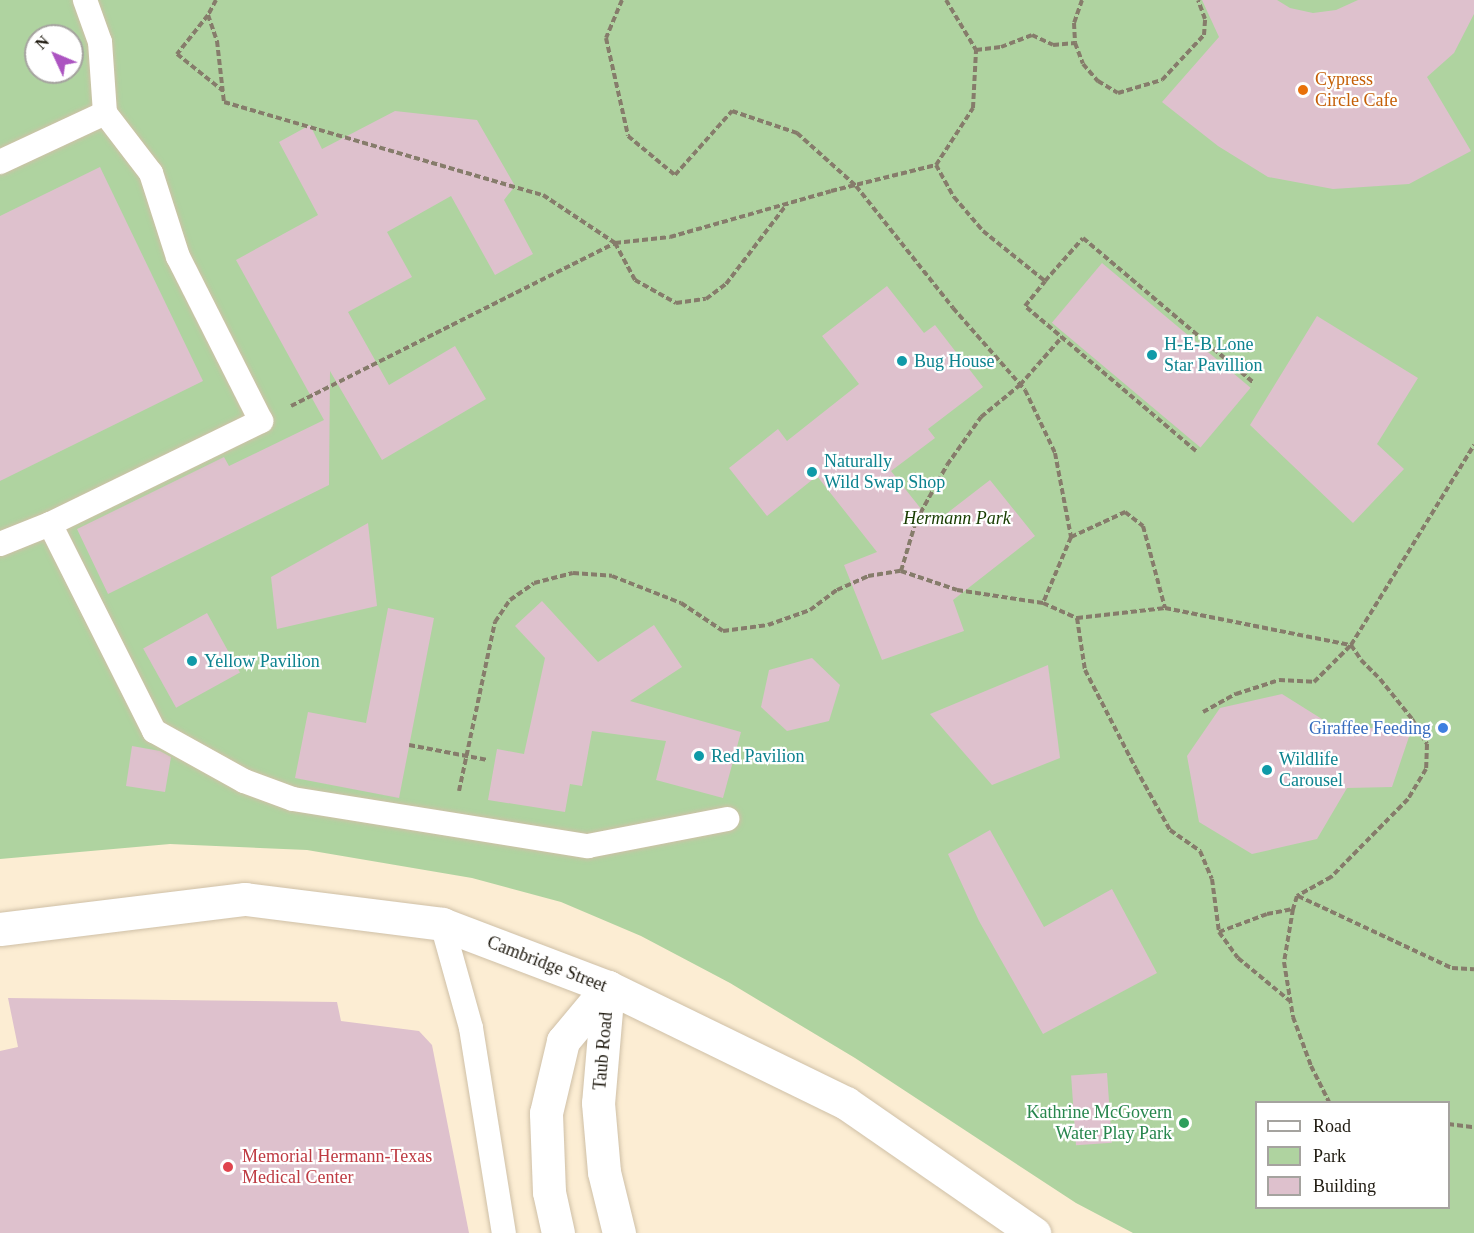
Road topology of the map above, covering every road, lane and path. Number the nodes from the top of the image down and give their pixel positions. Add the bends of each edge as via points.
1 (85, 0) edge
2 (216, 0) edge
3 (622, 0) edge
4 (946, 0) edge
5 (1082, 0) edge
6 (1198, 0) edge
7 (208, 15) junction
8 (1076, 43) junction
9 (976, 50) junction
10 (223, 90) junction
11 (105, 113) junction
12 (0, 162) edge
13 (936, 165) junction
14 (856, 186) junction
15 (788, 203) junction
16 (615, 243) junction
17 (1046, 281) junction
18 (1062, 337) junction
19 (1254, 383) dead end
20 (1020, 385) junction
21 (261, 421) junction
22 (1474, 445) edge
23 (1196, 451) dead end
24 (50, 524) junction
25 (1071, 537) junction
26 (0, 544) edge
27 (901, 571) junction
28 (1043, 603) junction
29 (1165, 608) junction
30 (1077, 618) junction
31 (1352, 645) junction
32 (1203, 712) dead end
33 (409, 745) dead end
34 (467, 756) junction
35 (488, 760) dead end
36 (459, 791) dead end
37 (726, 819) dead end
38 (1297, 896) junction
39 (1293, 909) junction
40 (442, 924) junction
41 (0, 929) edge
42 (1219, 932) junction
43 (1474, 969) edge
44 (608, 987) junction
45 (1291, 1002) junction
46 (1328, 1101) edge
47 (1450, 1124) edge
48 (1474, 1127) edge
49 (504, 1233) edge
50 (558, 1233) edge
51 (619, 1233) edge
52 (1034, 1233) edge

1 - 11 lane via 100,42
2 - 7 path
3 - 14 path via 606,38 628,136 675,175 732,111 797,133
4 - 9 path
5 - 8 path via 1074,23
6 - 8 path via 1205,19 1204,35 1162,80 1118,93 1098,81 1083,64
7 - 10 path via 217,41
7 - 10 path via 177,54
8 - 9 path via 1053,45 1032,35 1001,47
9 - 13 path via 973,108
10 - 16 path via 224,102 543,195
11 - 12 lane
11 - 21 lane via 151,173 178,257
13 - 14 path
13 - 17 path via 954,197 983,231
14 - 15 path
14 - 20 path
15 - 16 path via 670,237
15 - 16 path via 726,284 706,299 676,303 635,280
16 - 21 path
17 - 18 path via 1025,306
17 - 19 path via 1083,238
18 - 20 path
18 - 23 path
20 - 25 path via 1055,453
20 - 27 path via 981,417 946,465 916,521
21 - 24 lane
22 - 31 path
24 - 26 lane
24 - 37 lane via 154,731 244,781 293,799 588,846
25 - 28 path
25 - 29 path via 1125,512 1143,526
27 - 28 path via 957,590
27 - 34 path via 868,576 837,590 810,610 768,625 723,631 681,603 612,576 573,573 534,583 510,600 495,621
28 - 30 path
29 - 30 path
29 - 31 path
30 - 42 path via 1085,670 1126,749 1170,830 1200,851 1212,879
31 - 32 path via 1314,682 1279,680 1236,694
31 - 38 path via 1412,719 1427,744 1426,769 1408,800 1366,843 1331,877
33 - 34 path
34 - 35 path
34 - 36 path
38 - 39 path
38 - 43 path via 1452,968
39 - 42 path
39 - 45 path via 1284,962
40 - 41 street, Cambridge Street via 245,900
40 - 44 street, Cambridge Street
40 - 49 lane via 471,1028
42 - 45 path via 1238,958
44 - 50 street, Taub Road via 563,1041 546,1113 549,1192
44 - 51 street, Taub Road via 598,1103 604,1172
44 - 52 street, Cambridge Street via 846,1103
45 - 46 path via 1311,1066
47 - 48 path

